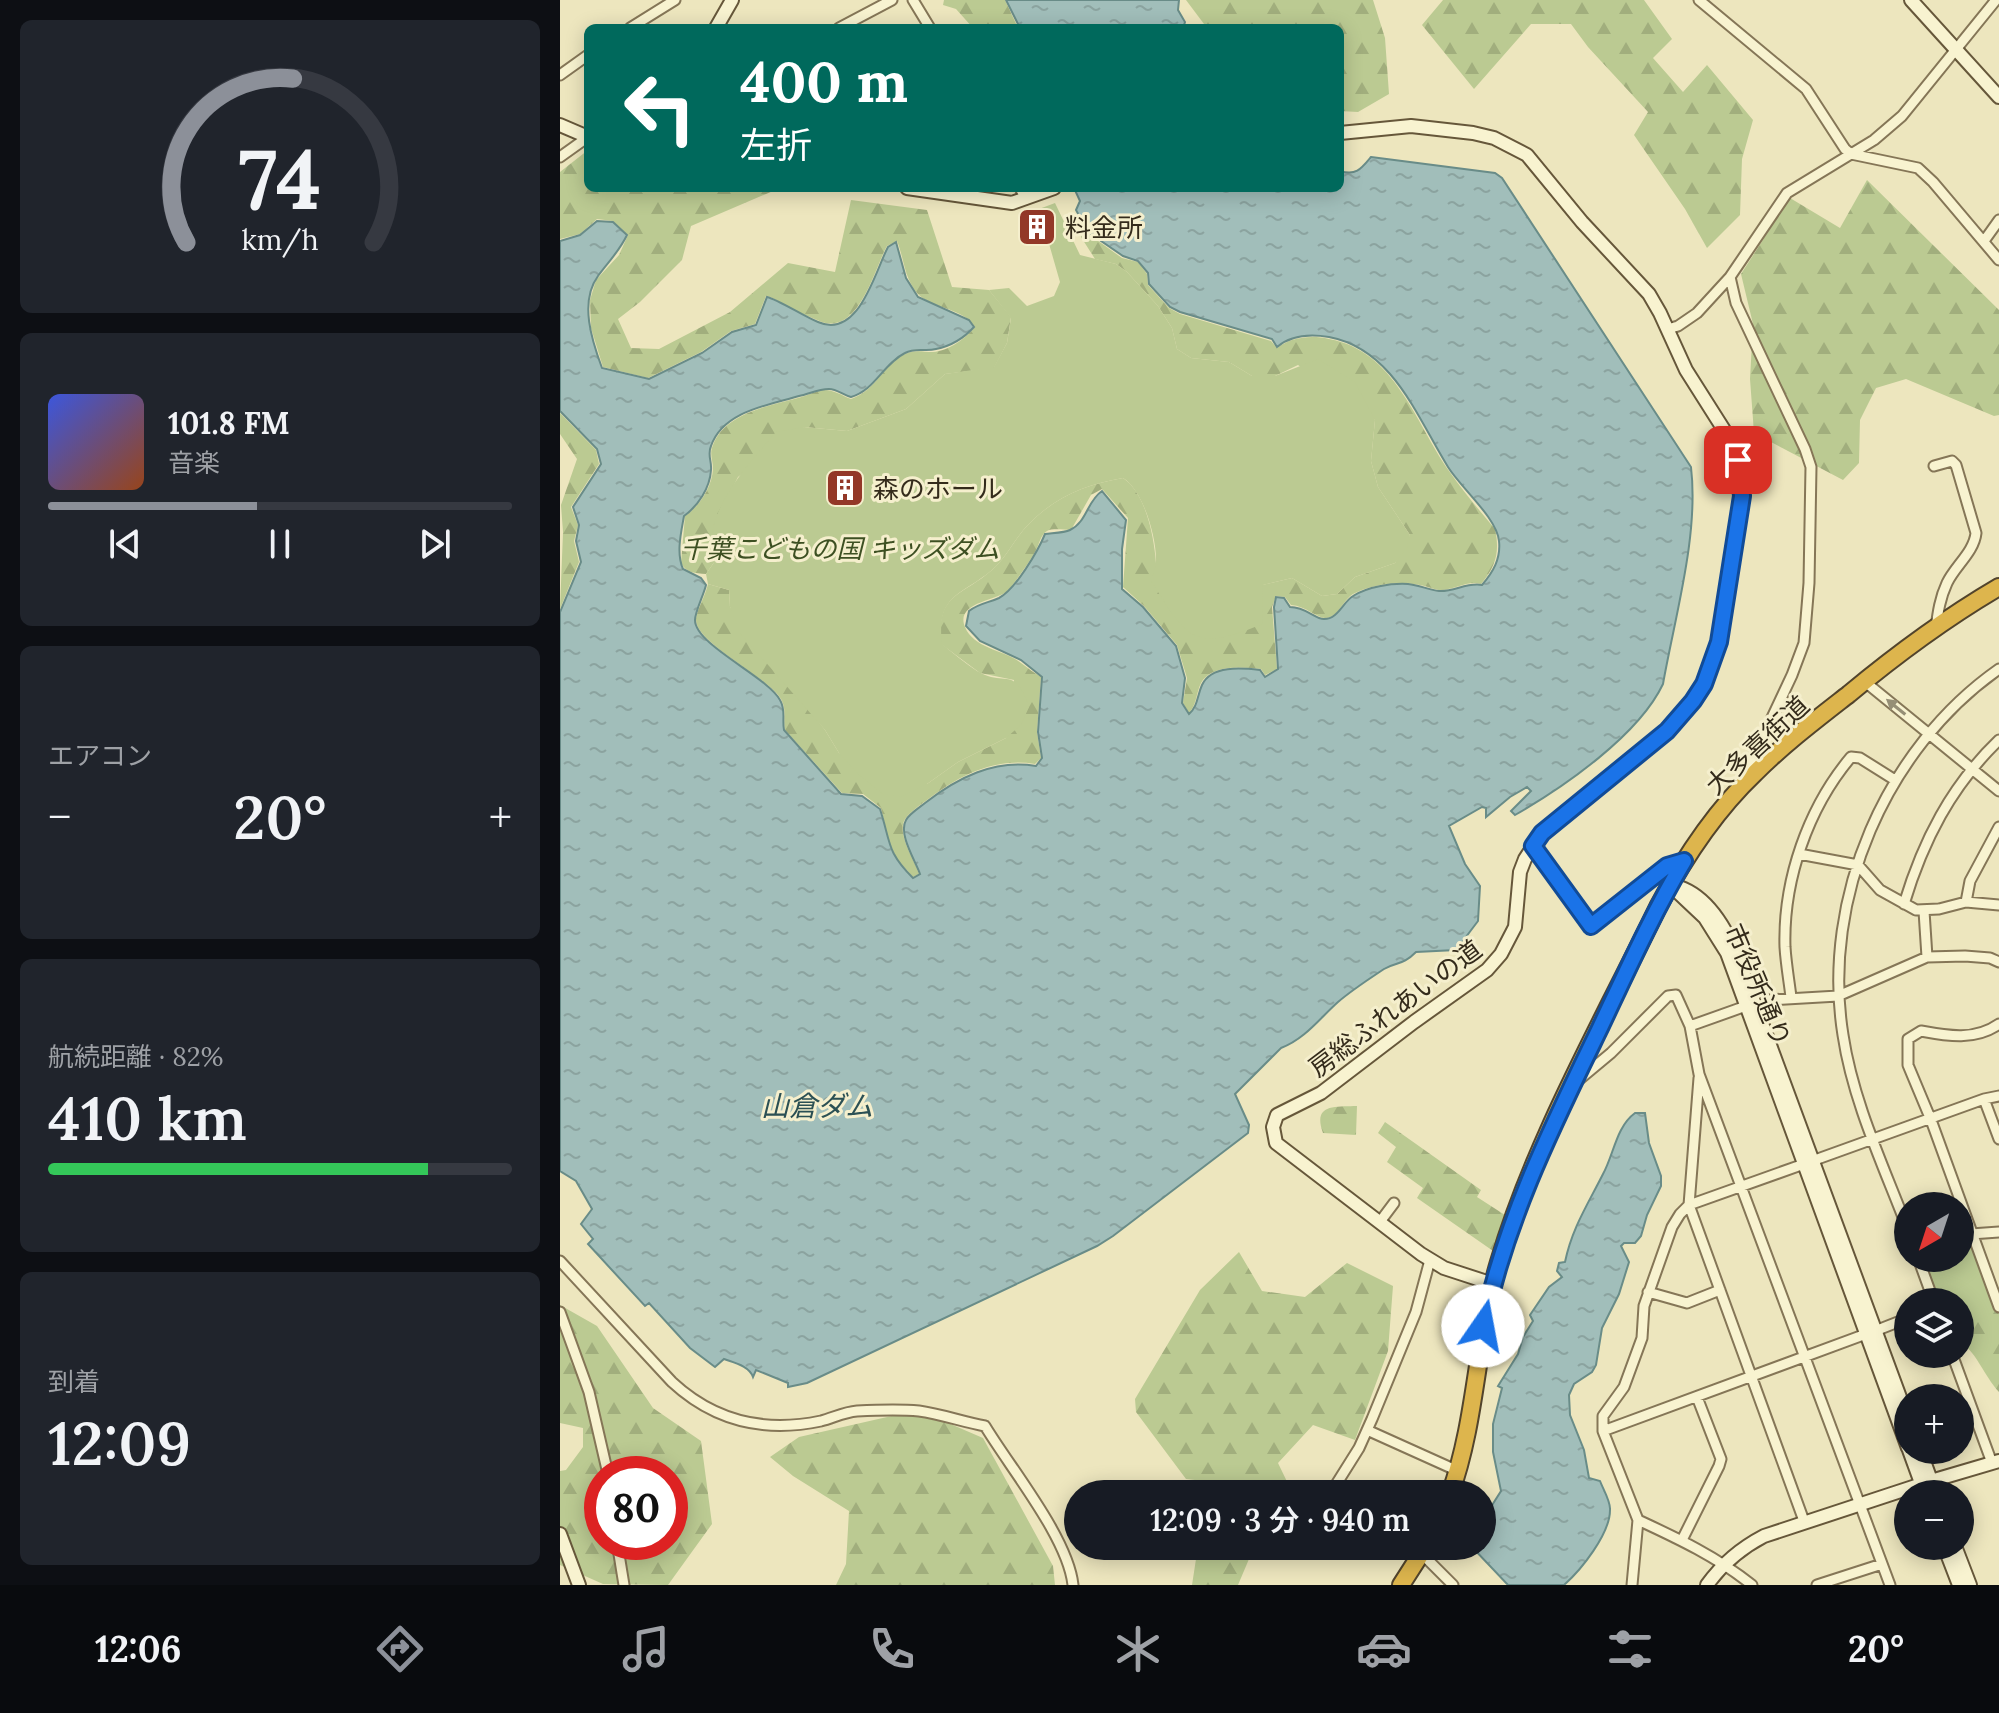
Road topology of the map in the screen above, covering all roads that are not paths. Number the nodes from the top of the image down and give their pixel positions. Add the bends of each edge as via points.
1 (675, 0) edge
2 (732, 0) edge
3 (892, 0) edge
4 (913, 0) edge
5 (1699, 0) edge
6 (1911, 0) edge
7 (1996, 0) edge
8 (636, 24) edge
9 (718, 24) edge
10 (847, 24) edge
11 (928, 24) edge
12 (1955, 50) junction
13 (584, 58) edge
14 (560, 75) edge
15 (1999, 97) edge
16 (560, 125) edge
17 (1344, 133) edge
18 (584, 135) edge
19 (584, 140) edge
20 (1851, 154) junction
21 (560, 157) edge
22 (932, 192) edge
23 (1023, 194) edge
24 (1999, 220) edge
25 (1984, 241) junction
26 (1999, 260) edge
27 (1730, 277) junction
28 (1668, 329) junction
29 (1934, 466) dead end
30 (1999, 587) edge
31 (1936, 628) junction
32 (1999, 669) edge
33 (1864, 681) junction
34 (1928, 733) junction
35 (1999, 740) edge
36 (1971, 769) junction
37 (1752, 775) junction
38 (1895, 780) junction
39 (1999, 791) edge
40 (1999, 827) edge
41 (1533, 846) junction
42 (1799, 854) junction
43 (1684, 861) junction
44 (1858, 865) junction
45 (1670, 885) junction
46 (1966, 902) junction
47 (1904, 904) junction
48 (1999, 905) edge
49 (1924, 911) junction
50 (1927, 957) junction
51 (1999, 962) edge
52 (1838, 996) junction
53 (1791, 997) junction
54 (1768, 1000) dead end
55 (1746, 1006) junction
56 (1690, 1026) junction
57 (1997, 1030) edge
58 (1699, 1074) junction
59 (1571, 1086) junction
60 (1999, 1096) edge
61 (1984, 1099) junction
62 (1931, 1120) junction
63 (1999, 1139) edge
64 (1874, 1140) junction
65 (1808, 1162) junction
66 (1741, 1187) junction
67 (1956, 1192) edge
68 (1894, 1193) edge
69 (1394, 1203) dead end
70 (1689, 1205) junction
71 (1379, 1223) junction
72 (1999, 1232) edge
73 (1974, 1234) edge
74 (1974, 1242) edge
75 (1430, 1260) junction
76 (560, 1261) edge
77 (1493, 1284) junction
78 (1720, 1290) junction
79 (1648, 1292) junction
80 (1999, 1307) edge
81 (560, 1312) edge
82 (1894, 1323) edge
83 (1871, 1332) junction
84 (1805, 1357) junction
85 (1958, 1368) edge
86 (1752, 1377) junction
87 (1894, 1386) edge
88 (1697, 1397) junction
89 (1894, 1405) edge
90 (1367, 1430) junction
91 (1603, 1431) junction
92 (604, 1456) edge
93 (1995, 1462) edge
94 (1458, 1471) junction
95 (1338, 1480) edge
96 (1455, 1480) edge
97 (1943, 1480) edge
98 (1894, 1495) edge
99 (1859, 1504) junction
100 (1638, 1520) junction
101 (1804, 1521) junction
102 (560, 1534) edge
103 (1682, 1540) junction
104 (620, 1560) edge
105 (1417, 1560) edge
106 (1432, 1560) edge
107 (1949, 1560) edge
108 (1960, 1560) edge
109 (1725, 1563) junction
110 (1882, 1564) junction
111 (1824, 1584) edge
112 (579, 1585) edge
113 (624, 1585) edge
114 (1073, 1585) edge
115 (1401, 1585) edge
116 (1453, 1585) edge
117 (1632, 1585) edge
118 (1707, 1585) edge
119 (1752, 1585) edge
120 (1890, 1585) edge
121 (1959, 1585) edge
122 (1970, 1585) edge

1 - 8 street
2 - 9 street
3 - 10 street
4 - 11 street
5 - 20 street via 1815,98
6 - 12 street
7 - 12 street
12 - 15 street
12 - 20 street via 1902,116
13 - 14 street
16 - 18 street
17 - 28 street, 房総ふれあいの道 via 1411,126 1473,133 1527,155 1649,294
19 - 21 street
20 - 25 street via 1918,168
20 - 27 street via 1787,193
22 - 23 street via 1012,203
24 - 25 street
25 - 26 street
27 - 28 street via 1697,313
27 - 37 street via 1736,303 1811,467 1804,643 1753,758
28 - 41 street, 房総ふれあいの道 via 1686,370 1731,441 1741,479 1719,642 1704,684 1680,718
29 - 31 street via 1952,461 1956,465 1976,533 1947,583
30 - 31 highway, 大多喜街道
31 - 33 highway, 大多喜街道
32 - 34 street
34 -> 33 street
33 - 37 highway, 大多喜街道
34 - 36 street
34 - 38 street
35 - 36 street
36 - 39 street
36 - 47 street via 1934,824
37 - 43 highway, 大多喜街道
38 - 42 street via 1851,757 1819,802
38 - 44 street
40 - 46 street via 1970,881
41 - 43 street via 1591,926 1667,866
41 - 71 street, 房総ふれあいの道 via 1520,872 1515,927 1487,970 1321,1093 1277,1115 1276,1143
42 - 44 street
42 - 53 street via 1785,946
43 - 45 highway, 大多喜街道
44 - 47 street via 1880,890
44 - 52 street via 1845,911
45 - 55 street, 市役所通り via 1715,931
45 - 59 highway, 大多喜街道
45 - 65 street, 市役所通り via 1692,893 1729,937
46 - 48 street
46 - 49 street
47 - 49 street
49 - 50 street
50 - 51 street
50 - 52 street
52 - 53 street
52 - 64 street via 1843,1037
53 - 54 street
55 - 56 street
55 - 65 street, 市役所通り
56 - 58 street
56 - 59 street via 1676,995 1668,996
57 - 62 street via 1963,1037 1921,1031 1908,1039 1908,1065
58 - 66 street
58 - 70 street
59 - 77 highway, 大多喜街道 via 1521,1197
60 - 61 street
61 - 62 street
61 - 63 street
62 - 64 street
62 - 67 street
64 - 65 street
64 - 68 street
65 - 66 street
65 - 83 street, 市役所通り
66 - 70 street
66 - 84 street
69 - 71 street
70 - 78 street
70 - 79 street via 1672,1227
71 - 75 street, 房総ふれあいの道
72 - 73 street
74 - 80 street
75 - 77 street, 房総ふれあいの道
75 - 90 street via 1416,1312
76 - 114 street via 672,1382 713,1413 733,1420 798,1424 853,1411 919,1411 985,1426 1058,1539
77 - 94 highway, 大多喜街道
78 - 79 street via 1687,1303
78 - 86 street
79 - 91 street via 1642,1338 1624,1387 1603,1416
81 - 92 street via 589,1392
82 - 83 street
83 - 84 street
83 - 87 street, 市役所通り
83 - 89 street, 市役所通り
84 - 86 street
84 - 99 street
85 - 93 street
86 - 88 street
86 - 101 street
88 - 91 street
88 - 103 street via 1721,1459
90 - 94 street
90 - 95 street
91 - 100 street
93 - 97 street
94 - 96 highway, 大多喜街道
98 - 99 street
99 - 101 street
99 - 110 street
100 - 103 street
100 - 117 street
101 - 109 street via 1756,1540
102 - 112 street
103 - 109 street
104 - 113 street
105 - 115 highway
106 - 116 street
107 - 121 street
108 - 122 street
109 - 118 street
109 - 119 street
110 - 111 street
110 - 120 street

